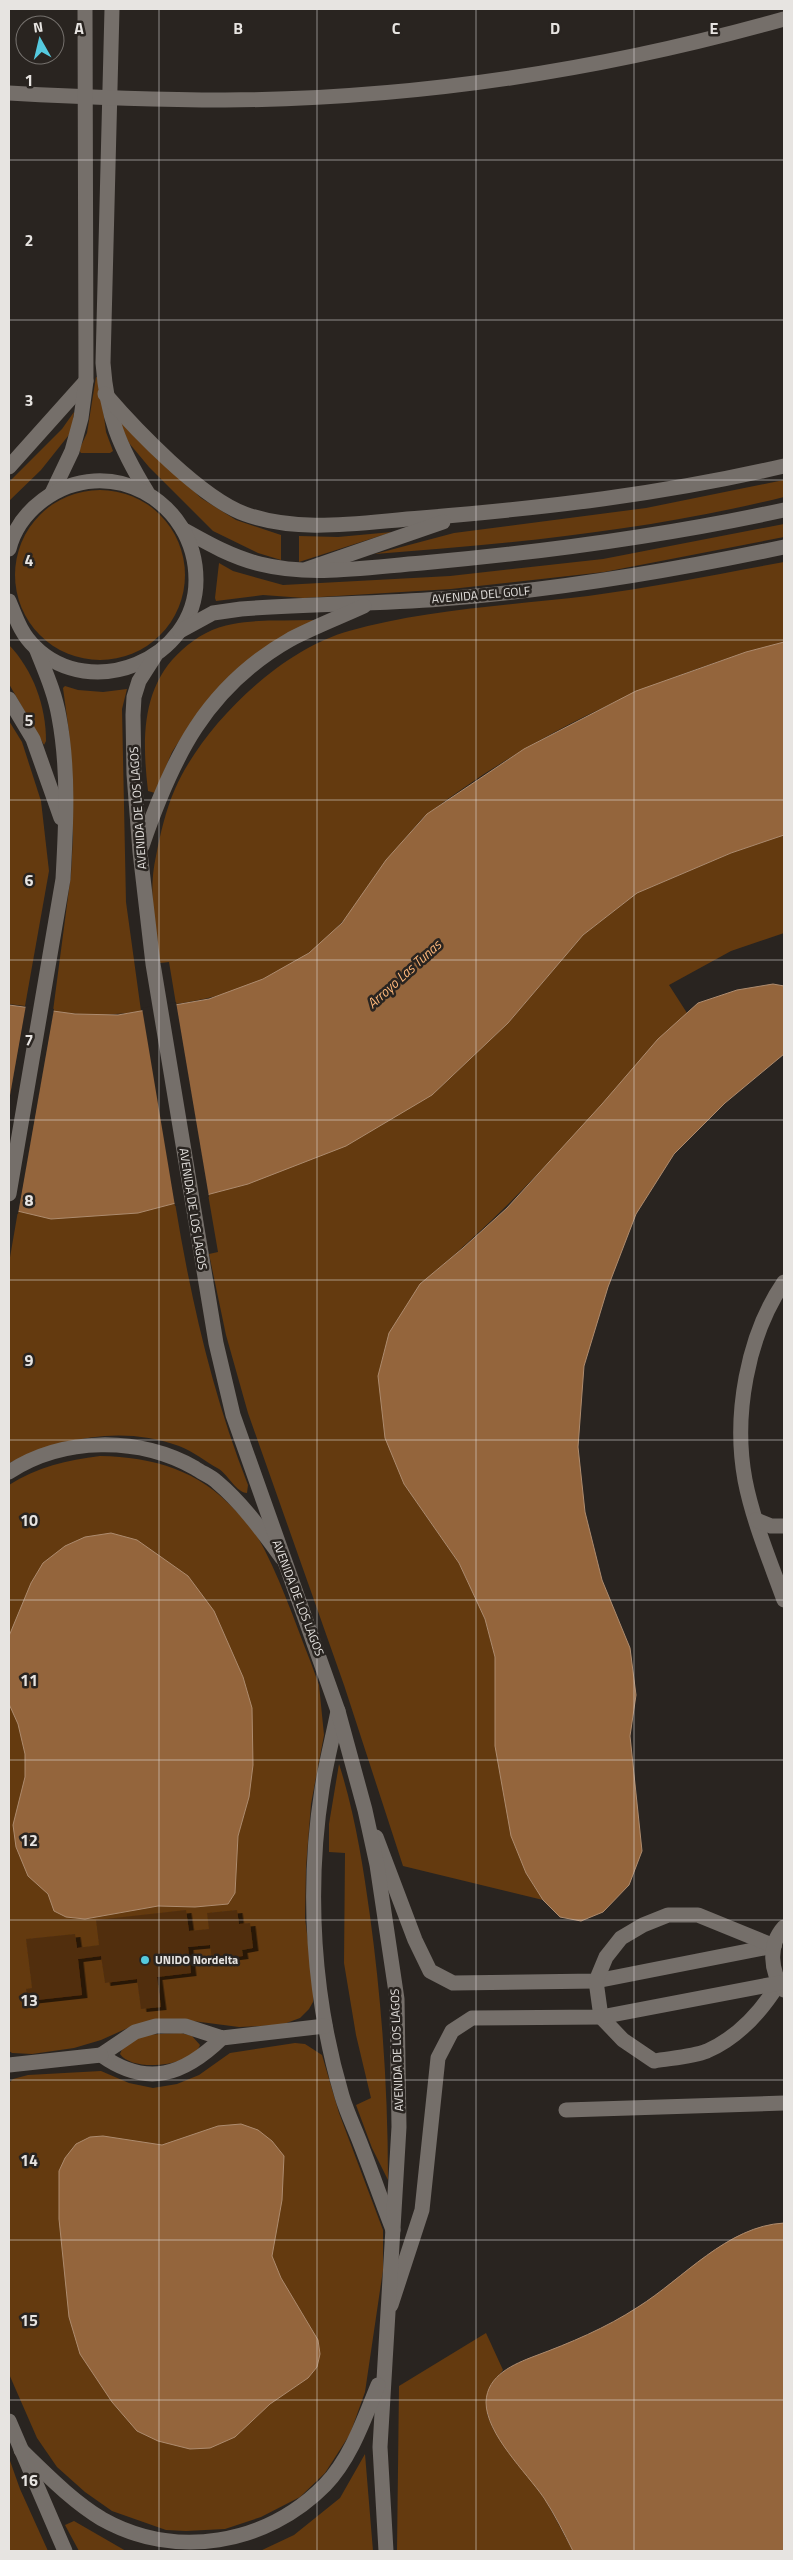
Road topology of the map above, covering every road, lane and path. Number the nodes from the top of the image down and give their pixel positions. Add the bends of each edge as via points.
1 (85, 9) edge
2 (112, 9) edge
3 (784, 19) edge
4 (9, 93) edge
5 (85, 98) junction
6 (109, 98) junction
7 (103, 362) junction
8 (86, 363) junction
9 (86, 381) junction
10 (105, 394) junction
11 (784, 466) edge
12 (9, 467) edge
13 (146, 492) junction
14 (52, 494) junction
15 (784, 510) edge
16 (464, 514) junction
17 (15, 524) edge
18 (184, 530) junction
19 (784, 547) edge
20 (9, 549) edge
21 (304, 570) junction
22 (9, 601) edge
23 (372, 602) junction
24 (9, 624) edge
25 (180, 631) junction
26 (22, 633) junction
27 (36, 648) junction
28 (155, 656) junction
29 (9, 699) edge
30 (66, 831) junction
31 (140, 852) junction
32 (9, 1194) edge
33 (784, 1282) edge
34 (9, 1472) edge
35 (756, 1520) junction
36 (784, 1526) edge
37 (282, 1559) junction
38 (784, 1600) edge
39 (338, 1711) junction
40 (365, 1810) junction
41 (784, 1927) edge
42 (774, 1946) junction
43 (596, 1981) junction
44 (782, 1987) edge
45 (601, 2017) junction
46 (326, 2026) junction
47 (222, 2038) junction
48 (101, 2055) junction
49 (9, 2065) edge
50 (784, 2103) edge
51 (566, 2110) dead end
52 (394, 2232) junction
53 (390, 2308) junction
54 (383, 2373) junction
55 (9, 2421) edge
56 (21, 2450) junction
57 (65, 2551) edge
58 (386, 2551) edge

1 - 5 street
2 - 6 street
3 - 6 street via 705,41 585,66 472,83 350,95 226,100
4 - 5 street
5 - 6 street
5 - 8 street
6 - 7 street
7 - 8 street
7 - 10 street
8 - 9 street
9 - 12 street
9 - 14 street via 72,451
10 - 13 street via 124,454
10 - 16 street via 182,471 220,502 244,514 301,525
11 - 16 street via 662,492
13 - 14 street via 124,483 99,481 75,484
13 - 18 street via 168,508
14 - 17 street
15 - 21 street via 610,543 460,560
16 - 21 street
17 - 20 street
18 - 21 street via 226,553 261,564
18 - 25 street via 194,555 196,581 192,607
19 - 23 street, AVENIDA DEL GOLF via 628,578 450,598
22 - 26 street
23 - 25 street, AVENIDA DEL GOLF via 213,613
23 - 31 street via 284,644 254,664 211,705 183,746 160,794
24 - 26 street
25 - 28 street
26 - 27 street
27 - 28 street via 73,669 94,673 115,672
27 - 30 street via 59,717 65,773
28 - 31 street, AVENIDA DE LOS LAGOS via 139,681 134,697 134,774
29 - 30 street via 33,739
30 - 32 street via 63,879
31 - 37 street, AVENIDA DE LOS LAGOS via 153,964 216,1343 233,1416
33 - 35 street via 755,1345 744,1394 741,1433 744,1470
34 - 37 street via 25,1462 67,1448 113,1444 148,1449 178,1459 216,1481 250,1514
35 - 36 street via 771,1526
35 - 38 street
37 - 39 street, AVENIDA DE LOS LAGOS via 316,1644
39 - 40 street, AVENIDA DE LOS LAGOS
39 - 46 street via 322,1789 314,1860 315,1943
40 - 43 street via 430,1971 453,1983
40 - 52 street, AVENIDA DE LOS LAGOS via 377,1865 397,1999 400,2127
41 - 42 street
42 - 43 street
42 - 43 street via 698,1915 668,1915 621,1938 606,1956
42 - 44 street via 774,1970
43 - 45 street
44 - 45 street
44 - 45 street via 736,2036 706,2052 654,2062 623,2040
45 - 53 street via 472,2018 452,2031 438,2058 422,2210
46 - 47 street
46 - 52 street via 342,2098
47 - 48 street via 185,2026 156,2026 135,2032
47 - 48 street via 191,2064 162,2073 140,2075 118,2067
48 - 49 street
50 - 51 street
52 - 53 street, AVENIDA DE LOS LAGOS
53 - 54 street, AVENIDA DE LOS LAGOS
54 - 56 street via 348,2452 326,2484 297,2510 259,2529 220,2541 176,2542 143,2538 102,2519 69,2495
54 - 58 street, AVENIDA DE LOS LAGOS via 380,2447
55 - 56 street
56 - 57 street

